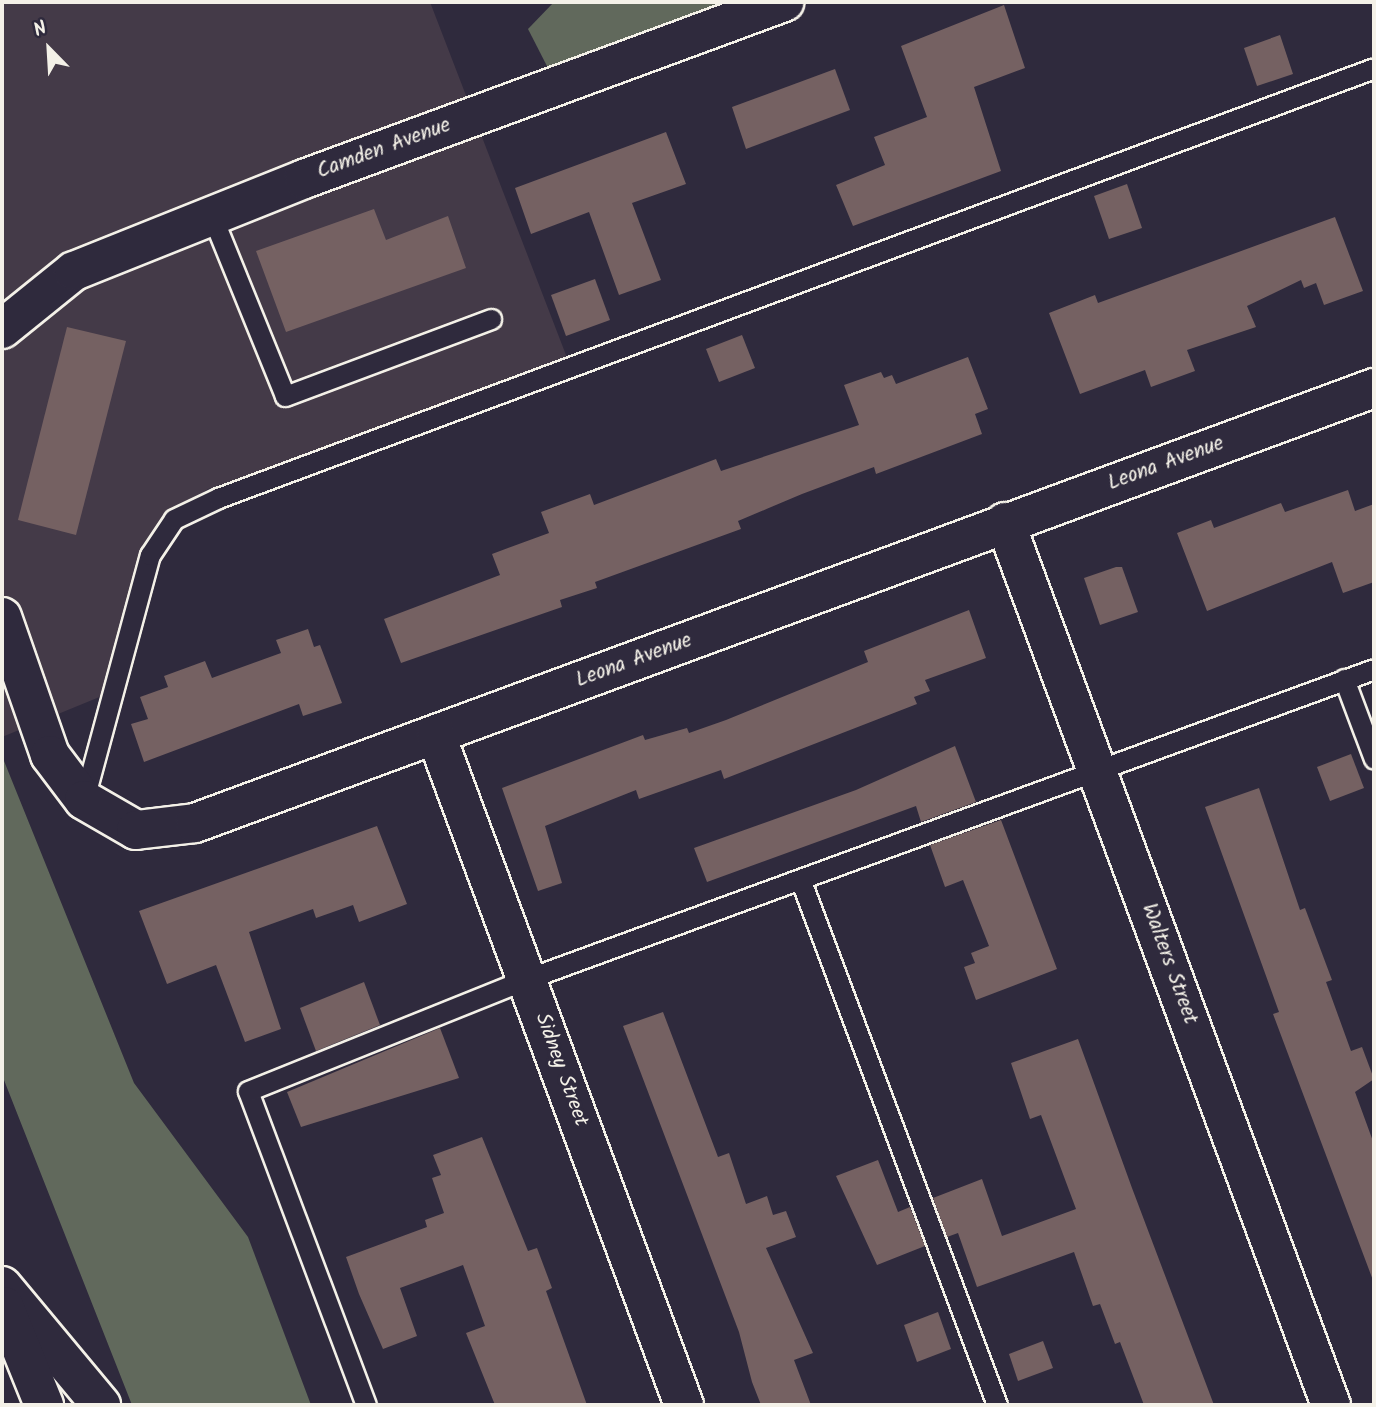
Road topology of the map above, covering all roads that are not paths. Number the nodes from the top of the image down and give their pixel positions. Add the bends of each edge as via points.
1 (784, 2) edge
2 (1374, 68) edge
3 (212, 216) junction
4 (491, 318) dead end
5 (2, 330) edge
6 (1374, 388) edge
7 (1005, 522) junction
8 (2, 617) edge
9 (1374, 669) edge
10 (1344, 679) junction
11 (436, 735) junction
12 (1374, 759) edge
13 (1097, 770) junction
14 (84, 800) junction
15 (801, 881) junction
16 (527, 979) junction
17 (2, 1286) edge
18 (2, 1300) edge
19 (44, 1405) edge
20 (101, 1405) edge
21 (366, 1405) edge
22 (684, 1405) edge
23 (997, 1405) edge
24 (1331, 1405) edge

1 - 3 main road, Camden Avenue
2 - 14 lane via 218,498 174,520 150,555
3 - 4 lane via 285,396
3 - 5 main road, Camden Avenue via 74,271
6 - 7 main road, Leona Avenue
7 - 11 main road, Leona Avenue
7 - 13 main road, Walters Street
8 - 14 main road, Leona Avenue via 50,755
9 - 10 lane
10 - 12 lane
10 - 13 lane
11 - 14 main road, Leona Avenue via 195,823 136,830
11 - 16 main road, Sidney Street
13 - 15 lane
13 - 24 main road, Walters Street
15 - 16 lane
15 - 23 lane
16 - 21 lane via 248,1091
16 - 22 main road, Sidney Street
17 - 20 main road
18 - 19 main road

